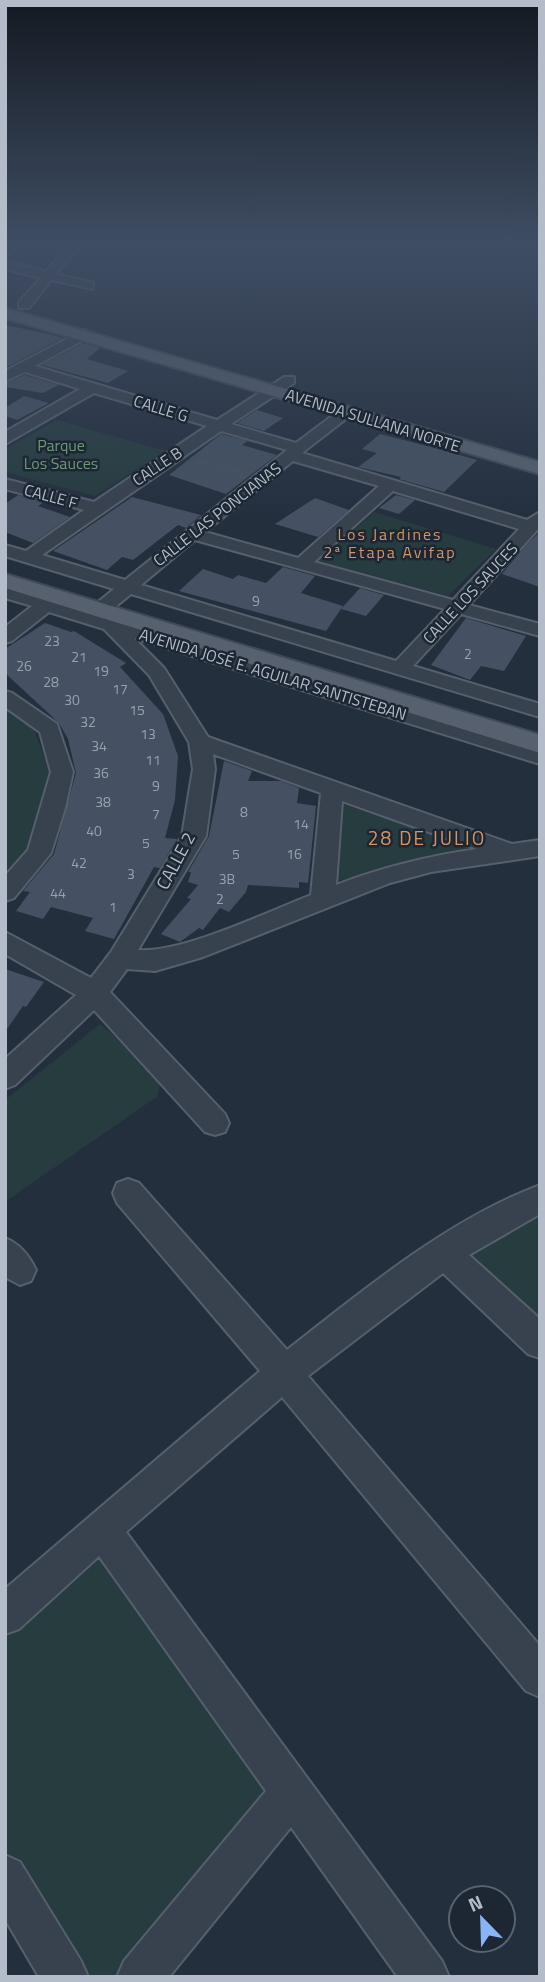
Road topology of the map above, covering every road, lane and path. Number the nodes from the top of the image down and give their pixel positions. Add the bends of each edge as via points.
1 (83, 334) edge
2 (86, 334) edge
3 (142, 334) edge
4 (23, 367) junction
5 (5, 377) edge
6 (289, 380) junction
7 (93, 387) junction
8 (272, 390) junction
9 (346, 412) junction
10 (218, 425) junction
11 (5, 439) edge
12 (540, 450) edge
13 (295, 452) junction
14 (171, 456) junction
15 (540, 468) edge
16 (263, 476) junction
17 (5, 484) edge
18 (390, 485) junction
19 (96, 508) junction
20 (535, 522) edge
21 (191, 534) junction
22 (5, 550) edge
23 (17, 559) edge
24 (302, 564) junction
25 (5, 581) edge
26 (5, 592) edge
27 (46, 605) junction
28 (108, 606) junction
29 (458, 606) junction
30 (540, 630) edge
31 (5, 638) edge
32 (400, 669) junction
33 (5, 697) edge
34 (540, 711) edge
35 (540, 720) edge
36 (200, 742) junction
37 (540, 744) edge
38 (540, 757) edge
39 (332, 791) junction
40 (540, 848) edge
41 (510, 852) junction
42 (5, 892) edge
43 (323, 898) junction
44 (5, 942) edge
45 (120, 959) junction
46 (95, 993) junction
47 (5, 1077) edge
48 (215, 1124) dead end
49 (128, 1193) dead end
50 (540, 1199) edge
51 (444, 1253) junction
52 (540, 1342) edge
53 (284, 1373) junction
54 (102, 1529) junction
55 (5, 1615) edge
56 (540, 1677) edge
57 (291, 1794) junction
58 (5, 1877) edge
59 (65, 1977) edge
60 (140, 1977) edge
61 (426, 1977) edge

1 - 4 street
2 - 8 main road, AVENIDA SULLANA NORTE
3 - 6 main road, AVENIDA SULLANA NORTE
4 - 5 street
4 - 7 street, CALLE G
6 - 8 street, CALLE B
6 - 12 main road, AVENIDA SULLANA NORTE
7 - 10 street, CALLE G
7 - 11 street
8 - 9 main road, AVENIDA SULLANA NORTE
8 - 10 street, CALLE B
9 - 13 street, CALLE LAS PONCIANAS
9 - 15 main road, AVENIDA SULLANA NORTE
10 - 13 street, CALLE G
10 - 14 street, CALLE B
13 - 16 street, CALLE LAS PONCIANAS
13 - 18 street
14 - 16 path
14 - 19 street, CALLE B
16 - 21 street, CALLE LAS PONCIANAS
17 - 19 street, CALLE F
18 - 20 street
18 - 24 street
19 - 23 street, CALLE B
20 - 29 street, CALLE LOS SAUCES
21 - 24 street
21 - 28 street, CALLE LAS PONCIANAS
22 - 23 street, AVENIDA JOSÉ E. AGUILAR SANTISTEBAN
23 - 28 main road, AVENIDA JOSÉ E. AGUILAR SANTISTEBAN
24 - 29 street
25 - 28 main road, AVENIDA JOSÉ E. AGUILAR SANTISTEBAN
26 - 27 street, AVENIDA JOSÉ E. AGUILAR SANTISTEBAN
27 - 28 street, AVENIDA JOSÉ E. AGUILAR SANTISTEBAN
27 - 31 street
28 - 32 street, AVENIDA JOSÉ E. AGUILAR SANTISTEBAN
28 - 35 main road, AVENIDA JOSÉ E. AGUILAR SANTISTEBAN
28 - 36 street, CALLE 2 via 157,672
28 - 37 main road, AVENIDA JOSÉ E. AGUILAR SANTISTEBAN
28 - 38 street, AVENIDA JOSÉ E. AGUILAR SANTISTEBAN
29 - 30 street
29 - 32 street, CALLE LOS SAUCES
32 - 34 street, AVENIDA JOSÉ E. AGUILAR SANTISTEBAN
33 - 42 street via 50,729 62,772 39,853
36 - 39 street
36 - 45 street, CALLE 2 via 204,769 194,836
39 - 41 street
39 - 43 street
40 - 41 street
41 - 43 street via 431,864
43 - 45 street via 194,950 155,961
44 - 46 street
45 - 46 street, CALLE 2
46 - 47 street, CALLE 2
46 - 48 street
49 - 53 street
50 - 51 street
51 - 52 street
51 - 53 street
53 - 54 street
53 - 56 street
54 - 55 street
54 - 57 street
57 - 60 street
57 - 61 street
58 - 59 street

